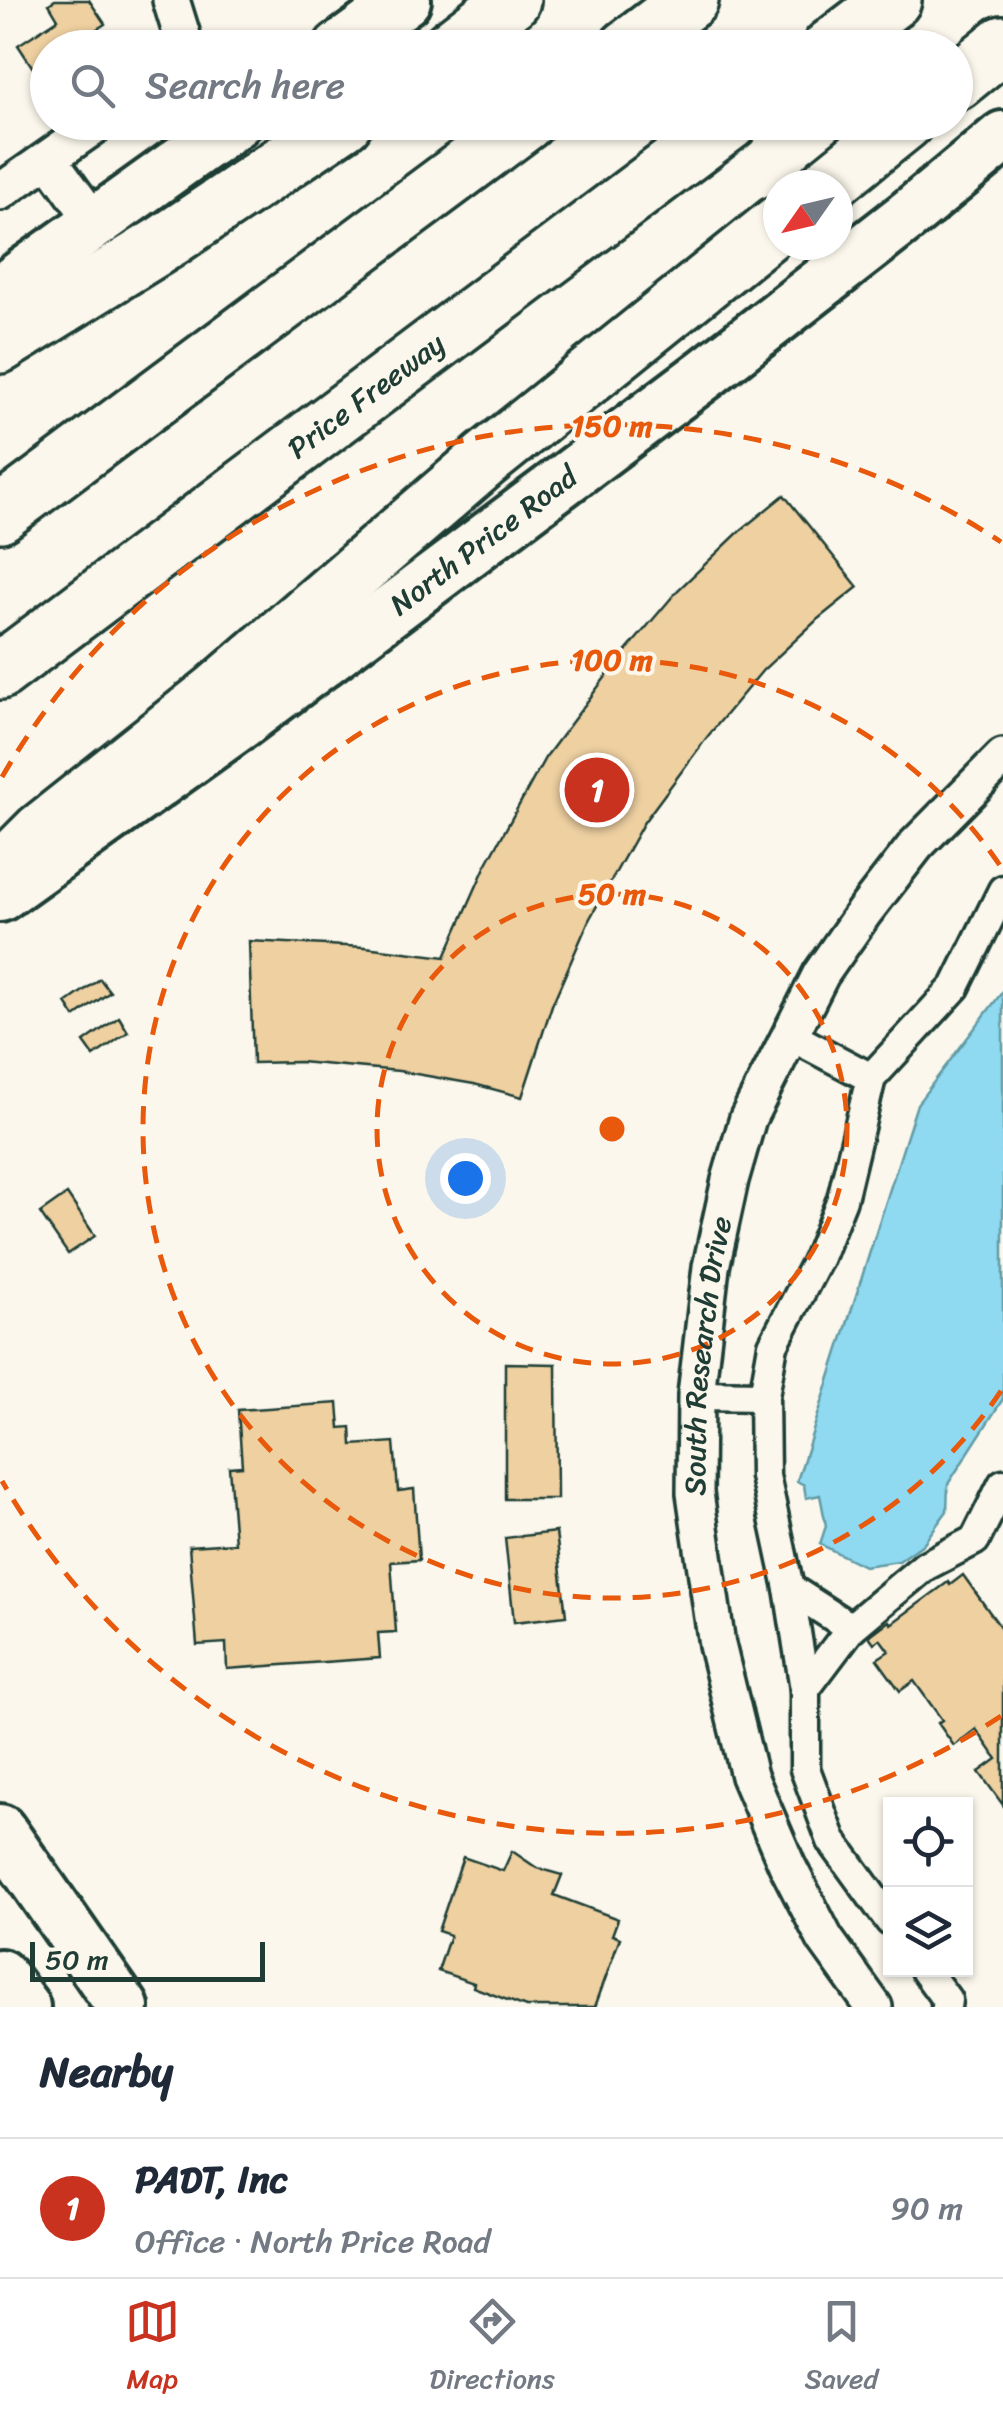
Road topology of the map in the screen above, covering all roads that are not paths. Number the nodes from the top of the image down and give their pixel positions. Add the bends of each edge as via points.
1 (171, 0) edge
2 (405, 0) edge
3 (512, 0) edge
4 (690, 0) edge
5 (893, 0) edge
6 (178, 30) edge
7 (364, 30) edge
8 (473, 30) edge
9 (650, 30) edge
10 (854, 30) edge
11 (1003, 44) edge
12 (973, 68) edge
13 (1003, 137) edge
14 (76, 140) edge
15 (211, 140) edge
16 (317, 140) edge
17 (502, 140) edge
18 (706, 140) edge
19 (883, 140) edge
20 (50, 159) junction
21 (846, 170) edge
22 (0, 192) edge
23 (96, 224) junction
24 (763, 236) edge
25 (0, 291) edge
26 (0, 345) edge
27 (0, 514) edge
28 (0, 671) edge
29 (1003, 756) edge
30 (0, 872) edge
31 (1003, 890) edge
32 (0, 896) edge
33 (789, 1035) junction
34 (870, 1078) junction
35 (696, 1395) junction
36 (764, 1396) junction
37 (1003, 1484) edge
38 (789, 1588) junction
39 (851, 1628) junction
40 (805, 1689) junction
41 (0, 1830) edge
42 (883, 1912) edge
43 (0, 1974) edge
44 (930, 1977) edge
45 (24, 2007) edge
46 (123, 2007) edge
47 (874, 2007) edge
48 (946, 2007) edge

1 - 6 street
2 - 7 main road
3 - 8 highway
4 - 9 highway
5 - 10 highway
11 - 12 highway
13 - 32 main road, North Price Road via 705,374
14 - 20 street
15 - 23 main road
16 - 26 highway
17 - 27 highway
18 - 28 highway, Price Freeway
19 - 21 highway
20 - 22 street
20 - 23 street
23 - 25 main road
24 - 30 highway via 485,460
29 - 33 street, South Research Drive via 916,845 864,912
31 - 34 street via 955,987
33 - 34 street
33 - 35 street, South Research Drive via 748,1118 730,1180 711,1267
34 - 36 street via 842,1199 773,1345
35 - 36 street
35 - 47 street, South Research Drive via 695,1492 717,1645 749,1776 825,1939
36 - 38 street via 764,1476
37 - 39 street via 974,1540 924,1566
38 - 39 street
38 - 40 street
39 - 40 street
40 - 42 street via 805,1769 832,1841
41 - 46 main road
43 - 45 main road
44 - 48 street

